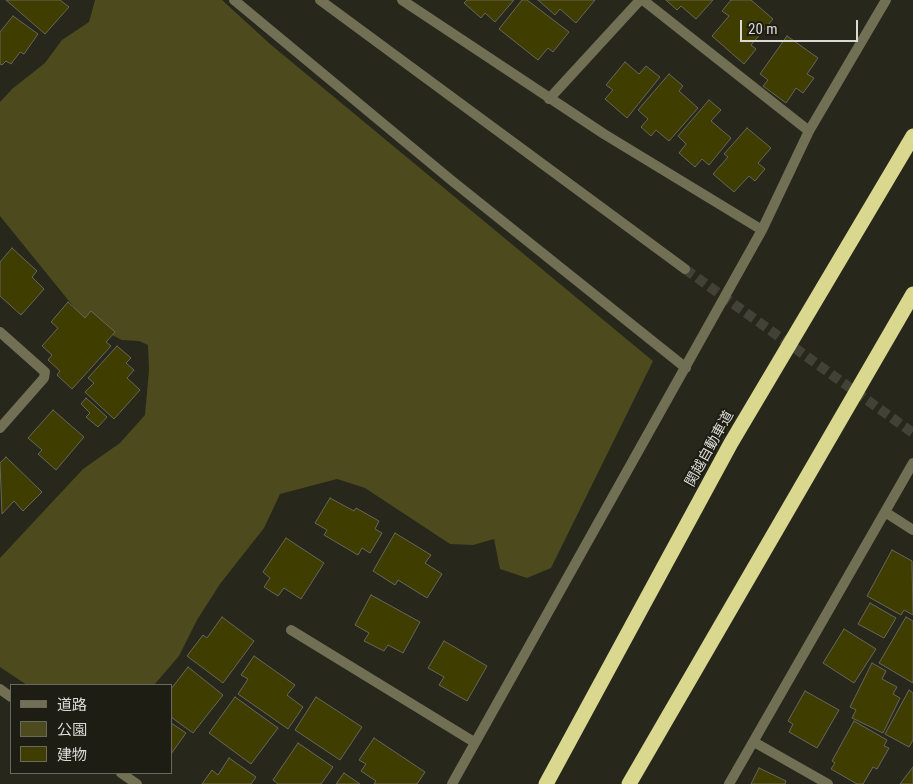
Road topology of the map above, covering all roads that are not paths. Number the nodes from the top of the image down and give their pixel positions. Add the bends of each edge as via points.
1 (234, 0) edge
2 (320, 0) edge
3 (402, 0) edge
4 (641, 0) edge
5 (886, 0) edge
6 (549, 99) junction
7 (808, 131) junction
8 (913, 136) edge
9 (762, 230) junction
10 (685, 269) tunnel mouth
11 (913, 294) edge
12 (0, 332) edge
13 (686, 368) junction
14 (0, 428) edge
15 (913, 464) edge
16 (885, 512) junction
17 (913, 530) edge
18 (291, 630) dead end
19 (474, 742) junction
20 (754, 742) junction
21 (122, 774) edge
22 (137, 784) edge
23 (452, 784) edge
24 (546, 784) edge
25 (629, 784) edge
26 (729, 784) edge
27 (828, 784) edge

1 - 13 street via 450,180
2 - 10 street
3 - 6 street
4 - 6 street
4 - 7 street
5 - 7 street
6 - 9 street
7 - 9 street
8 - 24 highway, 関越自動車道 via 731,444
9 - 13 street
11 - 25 highway
12 - 14 street via 45,372 44,378
13 - 19 street
15 - 16 street
16 - 17 street
16 - 20 street
18 - 19 street
19 - 23 street
20 - 26 street
20 - 27 street
21 - 22 street

